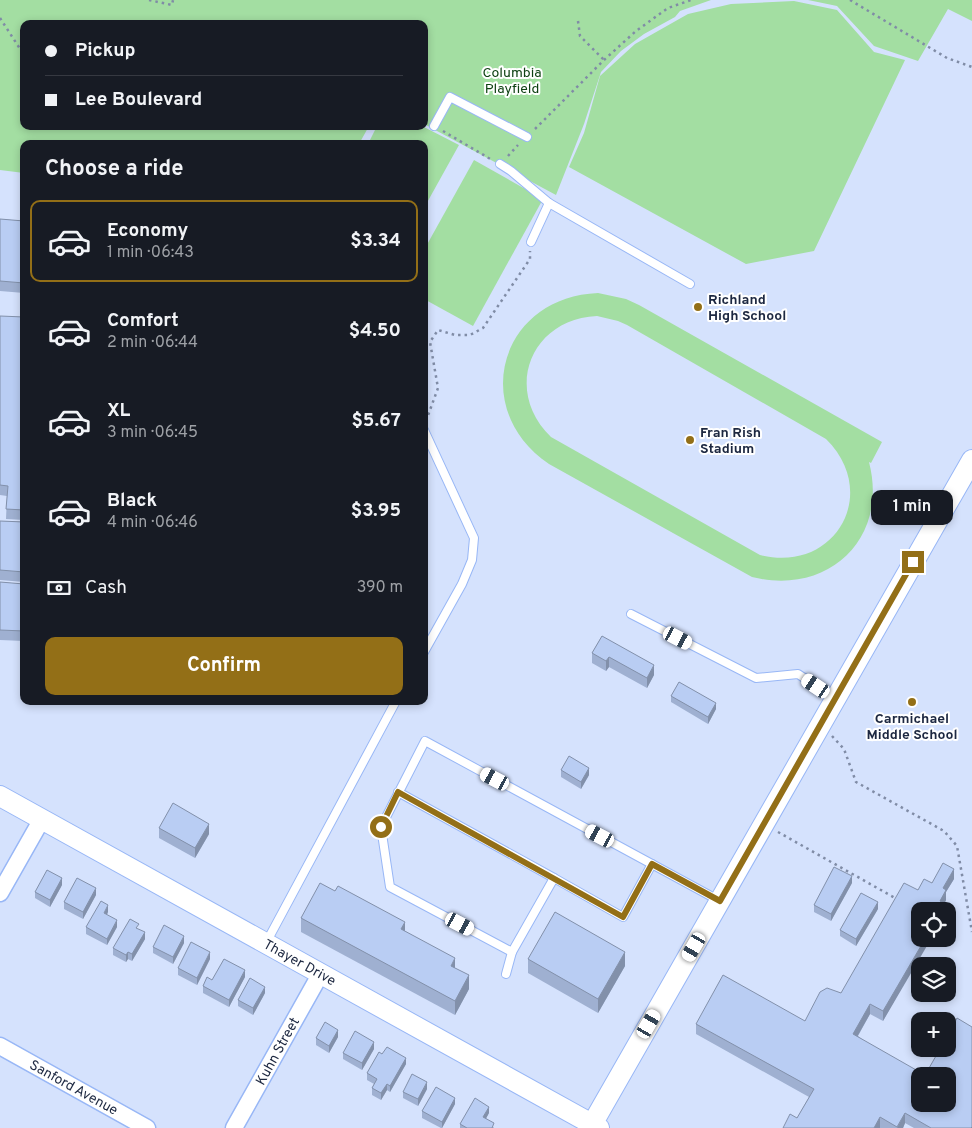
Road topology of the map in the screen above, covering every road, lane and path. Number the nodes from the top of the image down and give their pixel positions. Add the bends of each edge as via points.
1 (149, 0) edge
2 (173, 0) edge
3 (691, 0) edge
4 (850, 0) edge
5 (0, 18) edge
6 (578, 21) dead end
7 (20, 49) edge
8 (604, 60) junction
9 (972, 68) edge
10 (434, 126) joint
11 (527, 137) junction
12 (500, 164) junction
13 (549, 203) junction
14 (530, 242) joint
15 (690, 284) dead end
16 (428, 417) edge
17 (428, 438) edge
18 (972, 460) edge
19 (631, 614) dead end
20 (428, 645) edge
21 (835, 698) junction
22 (394, 705) edge
23 (820, 724) junction
24 (398, 792) junction
25 (0, 796) edge
26 (42, 819) junction
27 (764, 824) junction
28 (652, 864) junction
29 (554, 878) junction
30 (0, 893) edge
31 (894, 898) edge
32 (720, 901) junction
33 (972, 932) edge
34 (266, 943) junction
35 (512, 952) junction
36 (321, 973) junction
37 (506, 974) dead end
38 (0, 1046) edge
39 (594, 1127) edge
40 (147, 1128) edge
41 (234, 1128) edge

1 - 2 path via 172,5
3 - 8 path via 668,8
4 - 9 path via 946,58
5 - 7 path
6 - 8 path via 580,36
8 - 11 path
10 - 11 lane via 450,97
10 - 12 path
11 - 12 path
12 - 13 lane
13 - 14 lane
13 - 15 lane
14 - 16 path via 530,259 483,328 470,335 438,330 430,342 438,388
17 - 20 lane via 474,538 472,560 466,576
18 - 21 street
19 - 21 lane via 756,678 798,674
21 - 23 street
22 - 34 lane
23 - 27 street
23 - 33 path via 844,749 856,782 944,831 957,846
24 - 28 lane via 425,741
24 - 29 lane
24 - 35 lane via 381,827 390,887
25 - 26 street, Thayer Drive
26 - 30 street
26 - 34 street, Thayer Drive
27 - 31 path
27 - 32 street
28 - 29 lane via 623,917
28 - 32 lane
29 - 35 lane
32 - 39 street
34 - 36 street, Thayer Drive
35 - 37 lane
36 - 39 street, Thayer Drive
36 - 41 street, Kuhn Street
38 - 40 street, Sanford Avenue

